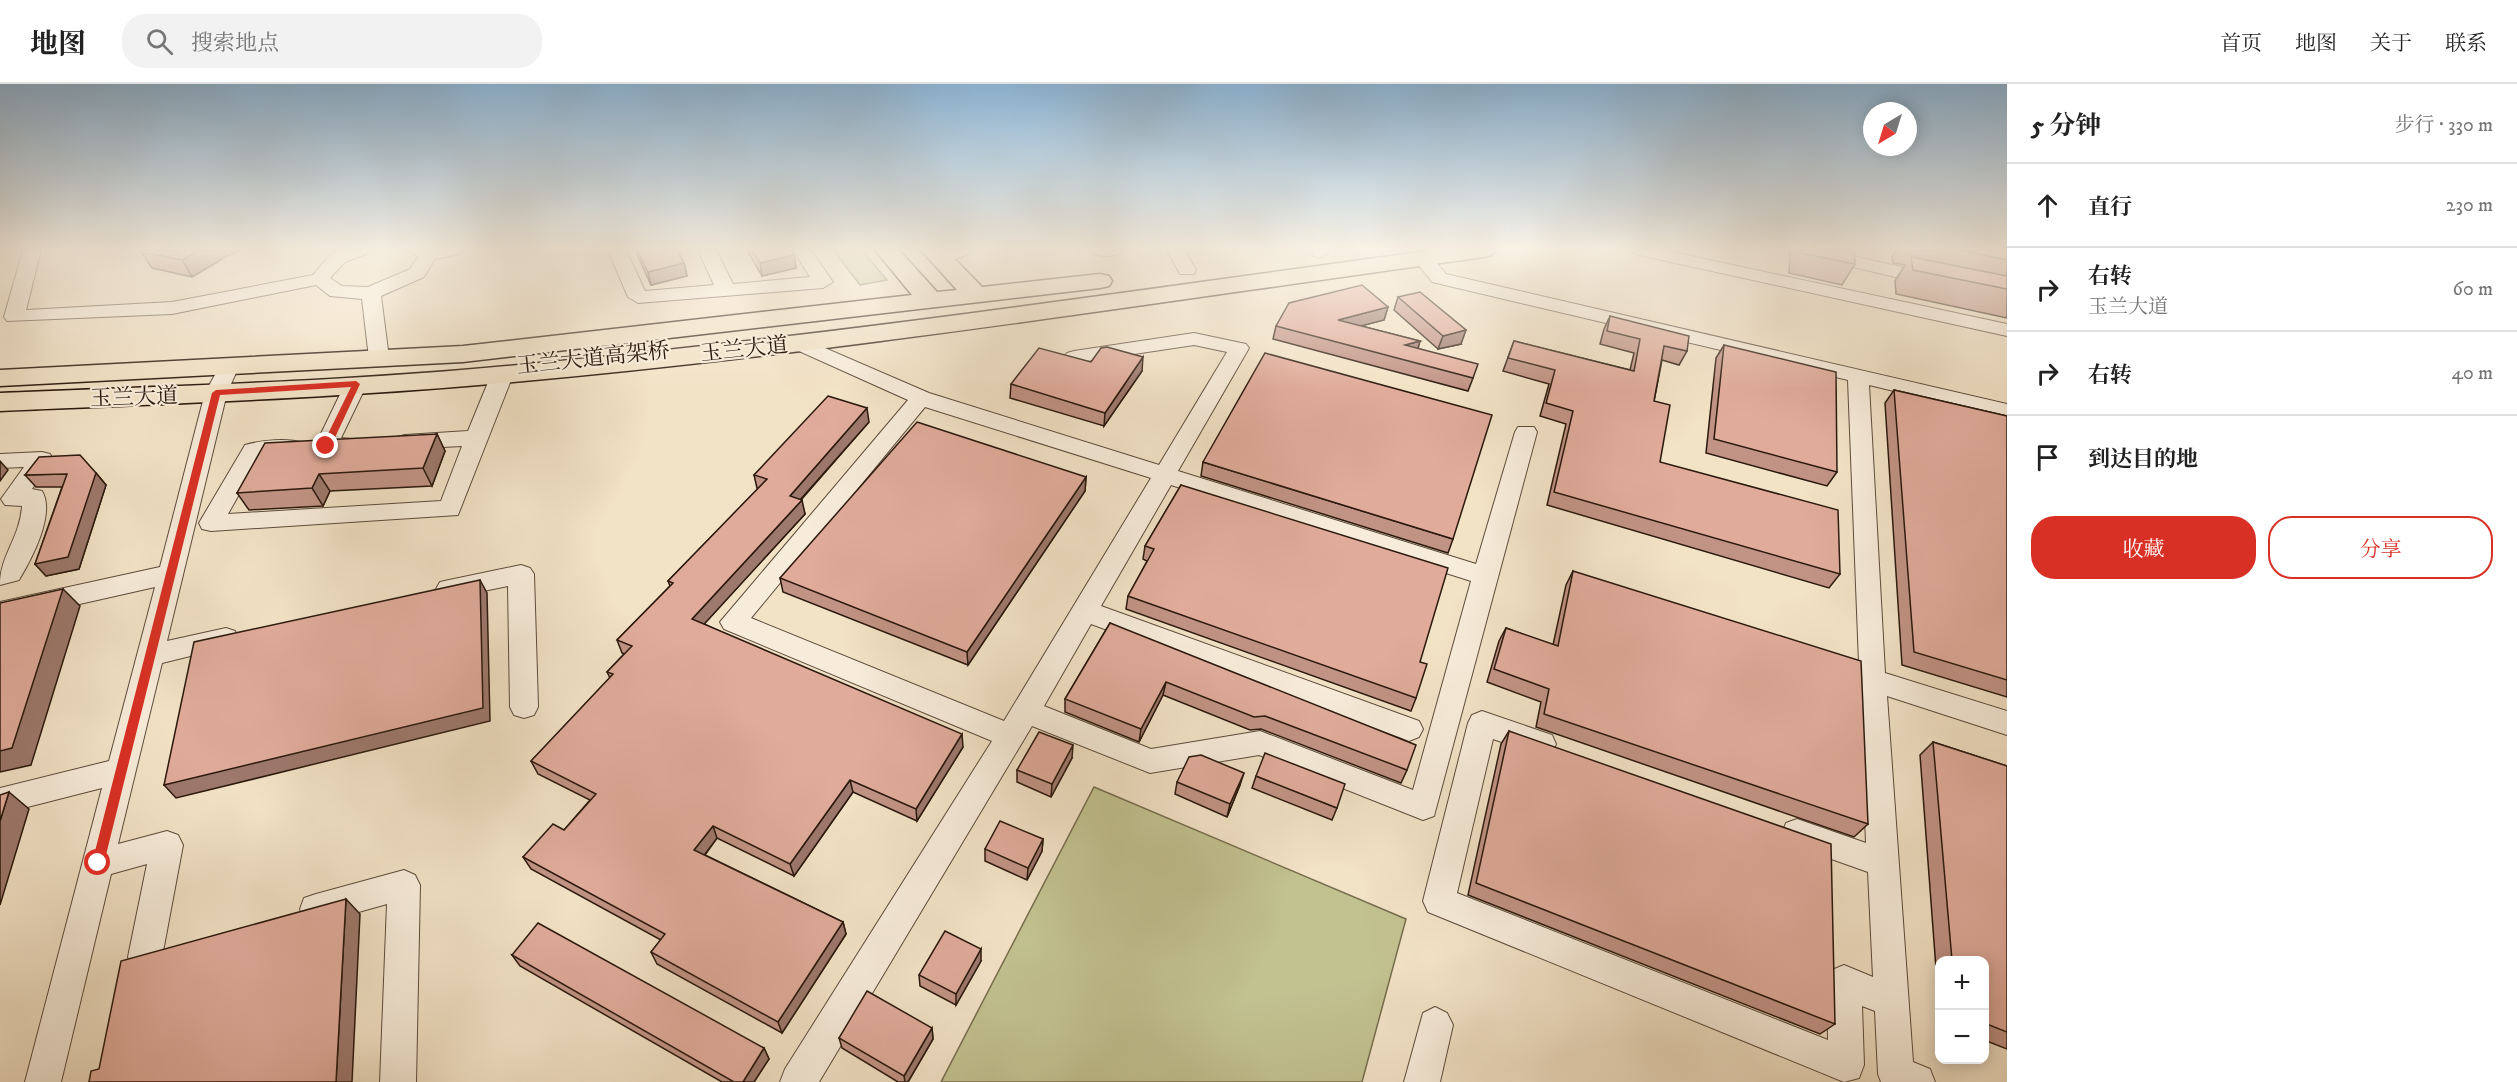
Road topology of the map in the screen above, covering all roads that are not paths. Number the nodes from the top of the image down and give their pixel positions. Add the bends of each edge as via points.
1 (19, 297) edge
2 (230, 297) edge
3 (371, 297) edge
4 (927, 297) edge
5 (951, 297) edge
6 (1045, 297) edge
7 (1103, 297) edge
8 (1135, 297) edge
9 (1518, 297) edge
10 (1853, 297) edge
11 (929, 299) junction
12 (2007, 330) edge
13 (797, 343) junction
14 (1074, 357) edge
15 (229, 366) junction
16 (367, 372) junction
17 (502, 375) junction
18 (1858, 376) junction
19 (0, 378) edge
20 (216, 393) junction
21 (921, 398) junction
22 (0, 402) edge
23 (2007, 411) edge
24 (1527, 432) dead end
25 (476, 438) junction
26 (326, 446) junction
27 (0, 461) edge
28 (1165, 476) junction
29 (171, 574) junction
30 (0, 576) edge
31 (1485, 576) junction
32 (429, 594) edge
33 (1084, 611) junction
34 (0, 612) edge
35 (255, 632) edge
36 (150, 655) junction
37 (1872, 680) junction
38 (524, 706) dead end
39 (1026, 711) junction
40 (2007, 723) edge
41 (1409, 729) dead end
42 (1010, 736) junction
43 (1571, 754) edge
44 (121, 771) junction
45 (0, 801) edge
46 (1771, 824) edge
47 (98, 863) junction
48 (1883, 863) junction
49 (291, 916) edge
50 (179, 947) edge
51 (1892, 1001) junction
52 (1436, 1025) dead end
53 (43, 1082) edge
54 (398, 1082) edge
55 (798, 1082) edge
56 (1422, 1082) edge
57 (1917, 1082) edge

1 - 2 street via 14,317 172,308
3 - 16 street
4 - 11 main road
5 - 11 main road, 玉兰大道
6 - 16 main road, 玉兰大道高架桥 via 759,332
7 - 16 main road, 玉兰大道高架桥 via 553,362
8 - 13 main road, 玉兰大道
9 - 18 street
10 - 12 street
11 - 16 main road, 玉兰大道 via 463,354
13 - 17 main road, 玉兰大道
13 - 21 street
14 - 28 street via 1194,339 1239,348
15 - 16 main road, 玉兰大道
15 - 19 main road, 玉兰大道
15 - 20 street
16 - 17 main road, 玉兰大道
16 - 20 main road, 玉兰大道
16 - 26 street
17 - 25 street
18 - 23 street
18 - 37 street
20 - 22 main road, 玉兰大道
20 - 29 street
21 - 28 street
21 - 42 street via 733,622
24 - 31 street
25 - 26 street
25 - 26 street via 450,509 211,523 253,450
27 - 30 street via 42,459 13,499 34,497 33,525 10,574
28 - 31 street
28 - 33 street
29 - 34 street
29 - 36 street
31 - 39 street via 1423,807 1260,743 1150,761
32 - 38 street via 521,574
33 - 39 street
33 - 41 street
35 - 36 street
36 - 44 street
37 - 40 street
37 - 48 street
39 - 42 street
42 - 55 street
43 - 51 street via 1482,723 1439,901 1846,1065 1844,982
44 - 45 street
44 - 47 street
46 - 48 street
47 - 50 street via 166,845 134,965
47 - 53 street
48 - 51 street
49 - 54 street via 404,885
51 - 57 street via 1896,1074
52 - 56 street

